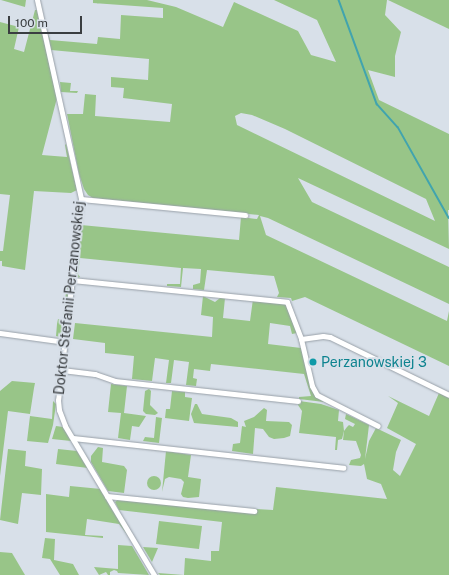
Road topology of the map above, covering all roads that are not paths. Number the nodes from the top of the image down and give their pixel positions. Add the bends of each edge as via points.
1 (37, 0) edge
2 (81, 199) junction
3 (245, 215) dead end
4 (72, 280) junction
5 (0, 333) edge
6 (301, 339) junction
7 (65, 342) junction
8 (62, 370) junction
9 (449, 395) edge
10 (298, 401) dead end
11 (378, 426) dead end
12 (73, 438) junction
13 (343, 468) dead end
14 (107, 496) junction
15 (254, 511) dead end
16 (154, 575) edge

1 - 2 street, Doktor Stefanii Perzanowskiej
2 - 3 street
2 - 4 street, Doktor Stefanii Perzanowskiej
4 - 6 street via 287,302
4 - 7 street, Doktor Stefanii Perzanowskiej
5 - 7 street
6 - 9 street via 330,337
6 - 11 street via 312,386 317,395
7 - 8 street, Doktor Stefanii Perzanowskiej
8 - 10 street via 95,374 115,381
8 - 12 street, Doktor Stefanii Perzanowskiej via 59,410
12 - 13 street
12 - 14 street, Doktor Stefanii Perzanowskiej
14 - 15 street
14 - 16 street, Doktor Stefanii Perzanowskiej

